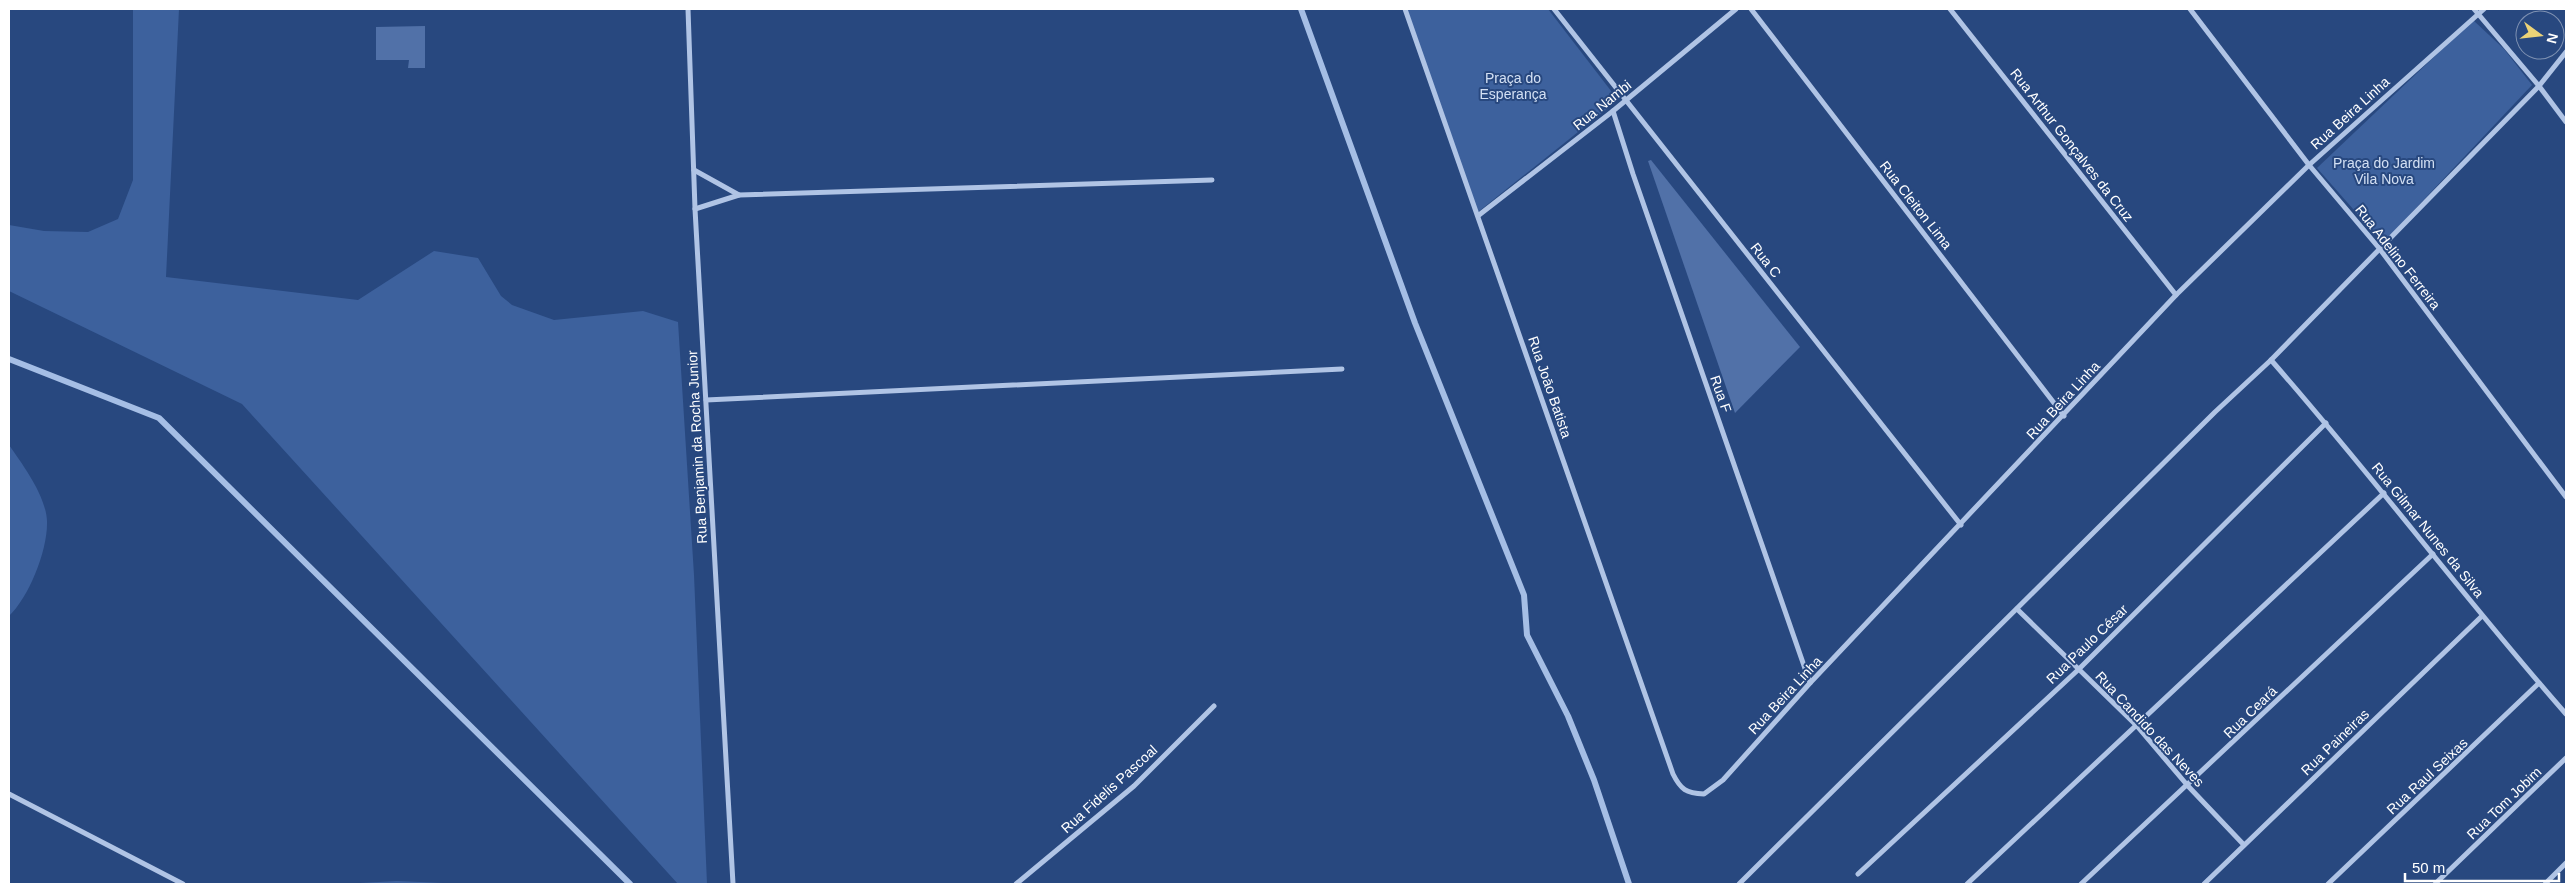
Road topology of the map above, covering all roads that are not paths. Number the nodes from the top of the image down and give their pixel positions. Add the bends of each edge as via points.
1 (688, 9) edge
2 (1405, 9) edge
3 (1554, 9) edge
4 (1736, 9) edge
5 (1751, 9) edge
6 (1950, 9) edge
7 (2190, 9) edge
8 (2474, 9) edge
9 (2484, 9) edge
10 (2478, 14) junction
11 (2566, 52) edge
12 (2539, 86) junction
13 (1626, 101) junction
14 (1614, 111) junction
15 (2566, 122) edge
16 (2309, 165) junction
17 (694, 170) junction
18 (1212, 180) dead end
19 (738, 195) junction
20 (695, 209) junction
21 (1479, 215) junction
22 (2379, 248) junction
23 (2176, 295) junction
24 (2271, 360) junction
25 (1342, 369) dead end
26 (706, 400) junction
27 (2064, 416) junction
28 (2326, 423) junction
29 (2384, 493) junction
30 (2566, 497) edge
31 (1961, 525) junction
32 (2433, 554) junction
33 (2017, 609) junction
34 (2482, 616) junction
35 (2079, 669) junction
36 (1810, 683) junction
37 (2539, 683) junction
38 (1214, 706) dead end
39 (2566, 714) edge
40 (2137, 726) junction
41 (2566, 758) edge
42 (1673, 774) joint
43 (2188, 786) junction
44 (9, 794) edge
45 (2244, 845) junction
46 (2566, 863) edge
47 (1858, 874) dead end
48 (183, 884) edge
49 (733, 884) edge
50 (1016, 884) edge
51 (1739, 884) edge
52 (1968, 884) edge
53 (2081, 884) edge
54 (2204, 884) edge
55 (2328, 884) edge
56 (2436, 884) edge
57 (2545, 884) edge

1 - 17 street, Rua Benjamin da Rocha Junior
2 - 21 street, Rua Joāo Batista
3 - 13 street, Rua C
4 - 13 street, Rua Nambi
5 - 27 street, Rua Cleiton Lima
6 - 23 street, Rua Arthur Gonçalves da Cruz
7 - 16 street, Rua Adelino Ferreira
8 - 10 street
9 - 10 street, Rua Beira Linha
10 - 12 street
10 - 16 street, Rua Beira Linha
11 - 12 street
12 - 15 street
12 - 22 street
13 - 14 street, Rua Nambi
13 - 31 street, Rua C
14 - 21 street, Rua Nambi
14 - 36 street, Rua F
16 - 22 street, Rua Adelino Ferreira
16 - 23 street, Rua Beira Linha
17 - 19 street
17 - 20 street, Rua Benjamin da Rocha Junior
18 - 19 street
19 - 20 street
20 - 26 street, Rua Benjamin da Rocha Junior
21 - 42 street, Rua Joāo Batista
22 - 24 street
22 - 30 street, Rua Adelino Ferreira
23 - 27 street, Rua Beira Linha
24 - 28 street, Rua Gilmar Nunes da Silva
24 - 33 street
25 - 26 street
26 - 49 street, Rua Benjamin da Rocha Junior
27 - 31 street, Rua Beira Linha
28 - 29 street, Rua Gilmar Nunes da Silva
28 - 35 street, Rua Paulo César
29 - 32 street, Rua Gilmar Nunes da Silva
29 - 40 street
31 - 36 street, Rua Beira Linha
32 - 34 street, Rua Gilmar Nunes da Silva
32 - 43 street, Rua Ceará
33 - 35 street, Rua Candido das Neves
33 - 51 street
34 - 37 street, Rua Gilmar Nunes da Silva
34 - 45 street, Rua Paineiras
35 - 40 street, Rua Candido das Neves
35 - 47 street, Rua Paulo César
36 - 42 street, Rua Beira Linha via 1723,780 1704,794 1687,793
37 - 39 street, Rua Gilmar Nunes da Silva
37 - 55 street, Rua Raul Seixas
38 - 50 street, Rua Fidelis Pascoal via 1134,786
40 - 43 street, Rua Candido das Neves
40 - 52 street
41 - 56 street, Rua Tom Jobim
43 - 45 street, Rua Candido das Neves
43 - 53 street, Rua Ceará
44 - 48 street
45 - 54 street, Rua Paineiras
46 - 57 street

